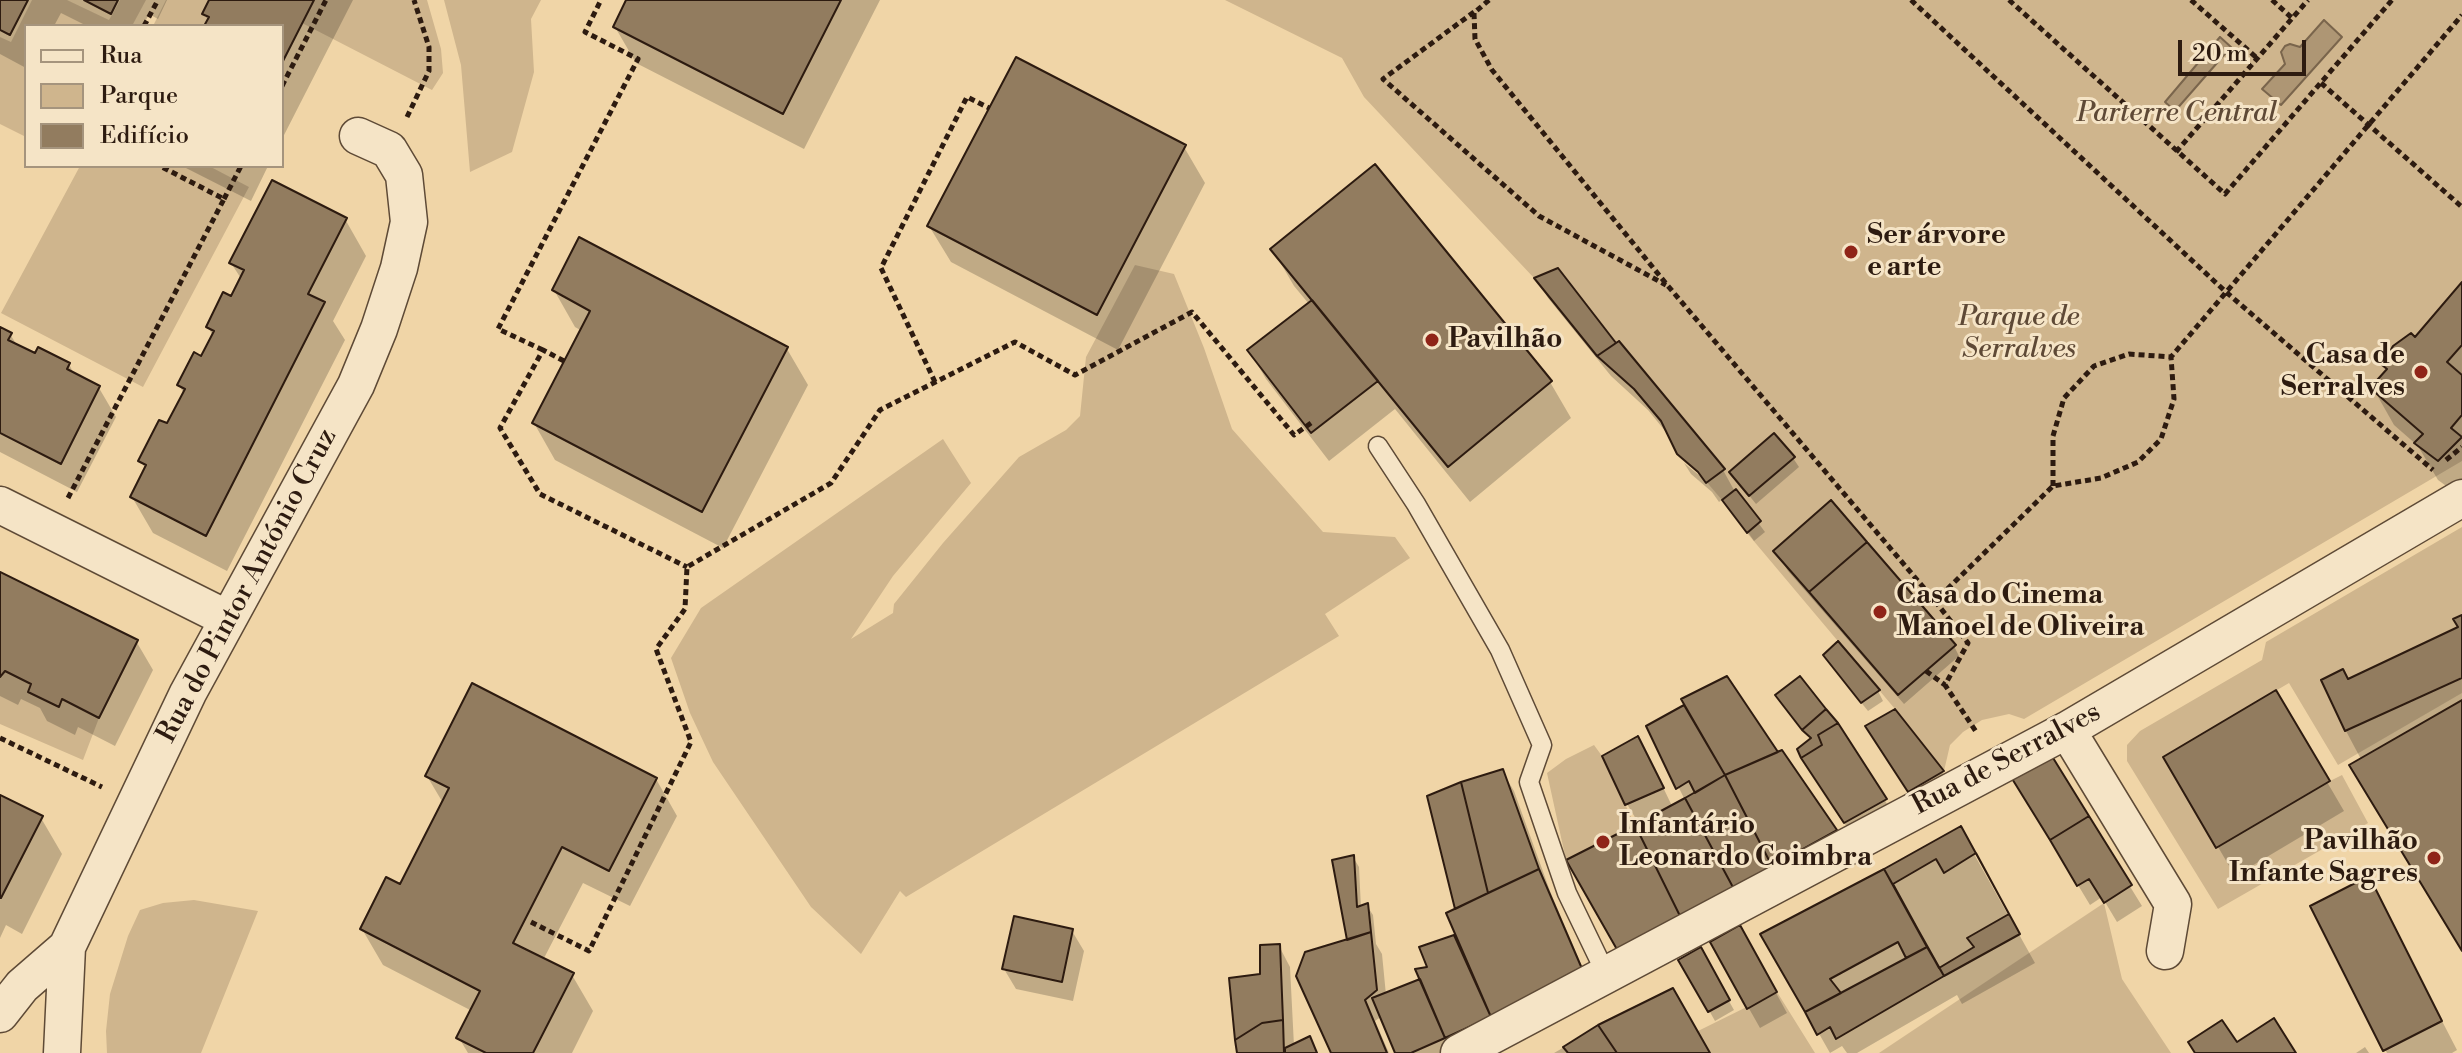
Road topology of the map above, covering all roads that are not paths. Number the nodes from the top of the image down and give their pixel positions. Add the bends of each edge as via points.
1 (374, 143) road end
2 (1378, 446) dead end
3 (2462, 498) edge
4 (0, 505) edge
5 (228, 619) junction
6 (2067, 730) junction
7 (67, 947) junction
8 (2165, 951) dead end
9 (1606, 974) junction
10 (0, 1014) edge
11 (62, 1053) edge
12 (1459, 1053) edge

1 - 5 street, Rua do Pintor António Cruz via 404,175 409,222 399,268 356,385
2 - 9 lane via 1500,650 1536,731 1542,745 1529,782 1567,893
3 - 6 street, Rua de Serralves
4 - 5 street
5 - 7 street, Rua do Pintor António Cruz
6 - 8 street via 2173,904
6 - 9 street, Rua de Serralves
7 - 10 street via 22,986
7 - 11 street, Rua do Pintor António Cruz
9 - 12 street, Rua de Serralves

